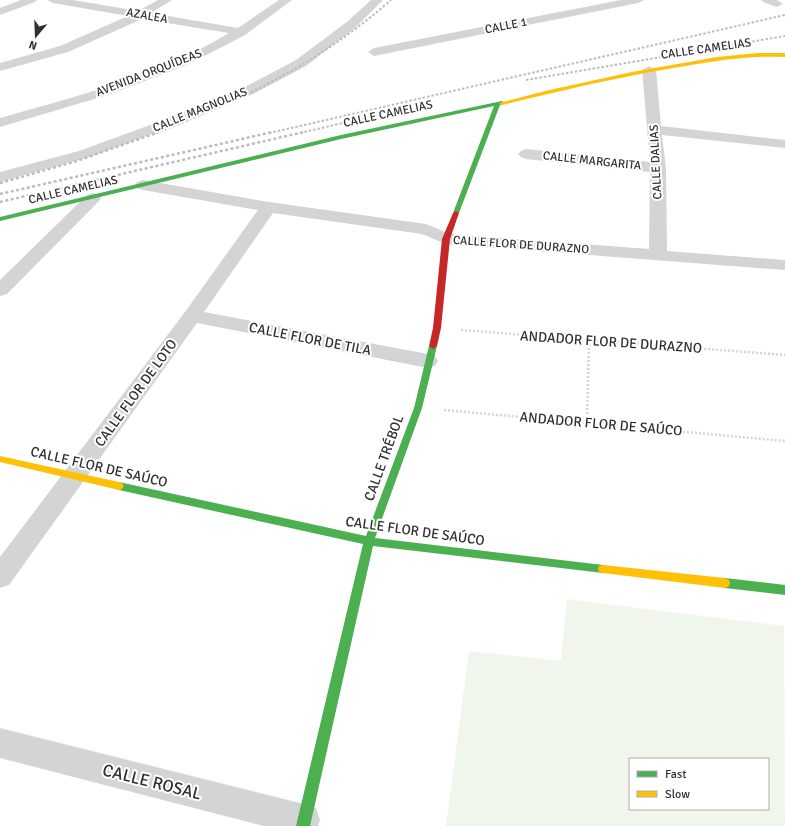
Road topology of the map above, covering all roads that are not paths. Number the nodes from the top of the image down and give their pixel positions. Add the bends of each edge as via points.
1 (31, 0) edge
2 (53, 0) edge
3 (166, 0) edge
4 (286, 0) edge
5 (377, 0) edge
6 (638, 0) edge
7 (0, 12) edge
8 (140, 14) junction
9 (241, 32) junction
10 (374, 52) dead end
11 (785, 55) edge
12 (0, 67) edge
13 (649, 70) junction
14 (498, 104) junction
15 (0, 123) edge
16 (656, 130) junction
17 (785, 144) edge
18 (526, 154) dead end
19 (658, 168) junction
20 (0, 177) edge
21 (143, 185) junction
22 (92, 198) junction
23 (269, 207) junction
24 (0, 219) edge
25 (446, 239) junction
26 (658, 254) junction
27 (785, 265) edge
28 (0, 290) edge
29 (192, 316) junction
30 (428, 361) junction
31 (0, 460) edge
32 (74, 476) junction
33 (369, 541) junction
34 (0, 577) edge
35 (785, 590) edge
36 (0, 743) edge
37 (303, 823) edge

1 - 7 street
2 - 8 street, AZALEA
3 - 8 street
4 - 9 street, AVENIDA ORQUÍDEAS
5 - 20 street, CALLE MAGNOLIAS via 352,24 302,62 248,91 84,154
6 - 10 street, CALLE 1
8 - 9 street, AZALEA
8 - 12 street via 64,48
9 - 15 street, AVENIDA ORQUÍDEAS via 170,67
11 - 13 street, CALLE CAMELIAS via 731,56
13 - 14 street, CALLE CAMELIAS via 559,88
13 - 16 street, CALLE DALIAS
14 - 21 street, CALLE CAMELIAS via 341,137
14 - 25 street, CALLE TRÉBOL
16 - 17 street
16 - 19 street, CALLE DALIAS
18 - 19 street, CALLE MARGARITA
19 - 26 street, CALLE DALIAS
21 - 22 street, CALLE CAMELIAS
21 - 23 street, CALLE FLOR DE DURAZNO
22 - 24 street, CALLE CAMELIAS
22 - 28 street
23 - 25 street, CALLE FLOR DE DURAZNO via 426,230
23 - 29 street, CALLE FLOR DE LOTO
25 - 26 street, CALLE FLOR DE DURAZNO
25 - 30 street, CALLE TRÉBOL via 437,328
26 - 27 street, CALLE FLOR DE DURAZNO
29 - 30 street, CALLE FLOR DE TILA
29 - 32 street, CALLE FLOR DE LOTO
30 - 33 street, CALLE TRÉBOL via 418,408
31 - 32 street, CALLE FLOR DE SAÚCO
32 - 33 street, CALLE FLOR DE SAÚCO
32 - 34 street, CALLE FLOR DE LOTO
33 - 35 street, CALLE FLOR DE SAÚCO
33 - 37 street, CALLE TRÉBOL
36 - 37 street, CALLE ROSAL

